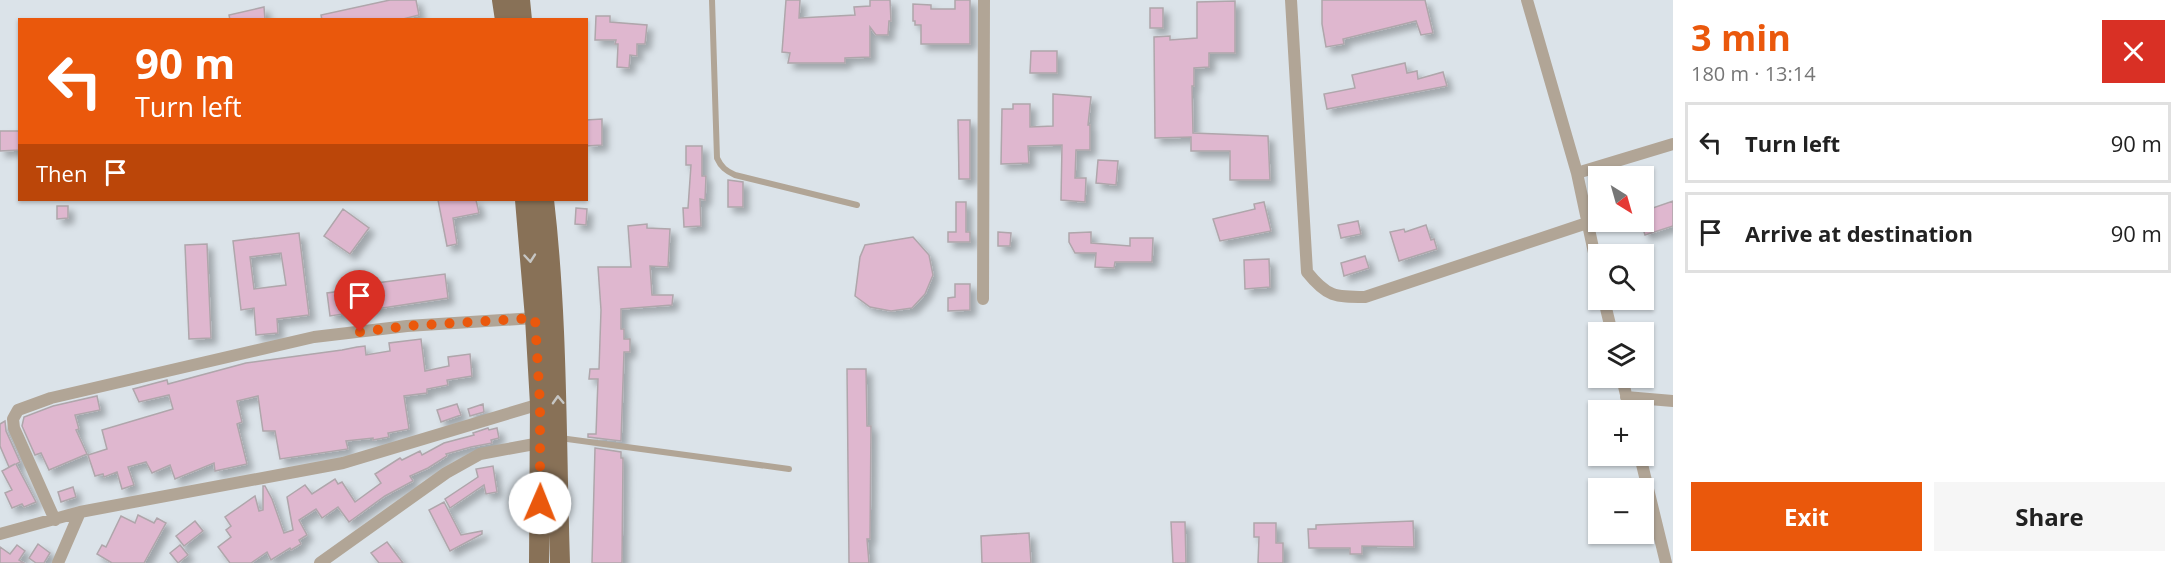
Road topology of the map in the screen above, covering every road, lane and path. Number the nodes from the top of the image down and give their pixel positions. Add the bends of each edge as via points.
1 (502, 0) edge
2 (520, 0) edge
3 (712, 0) edge
4 (984, 0) edge
5 (1291, 0) edge
6 (1527, 0) edge
7 (505, 18) edge
8 (522, 18) edge
9 (1673, 144) edge
10 (1577, 173) junction
11 (525, 201) edge
12 (544, 201) edge
13 (857, 205) dead end
14 (1587, 223) junction
15 (1592, 244) edge
16 (982, 300) dead end
17 (535, 318) junction
18 (1624, 388) edge
19 (1626, 397) junction
20 (1627, 400) edge
21 (1673, 401) edge
22 (540, 404) junction
23 (549, 440) junction
24 (1642, 466) edge
25 (789, 469) dead end
26 (80, 512) junction
27 (55, 520) junction
28 (0, 534) edge
29 (58, 563) edge
30 (320, 563) edge
31 (539, 563) edge
32 (560, 563) edge
33 (1666, 563) edge

1 - 7 main road
2 - 8 main road
3 - 13 lane via 719,164 735,175
4 - 16 street
5 - 14 street via 1307,272 1320,289 1340,297 1365,297
6 - 10 street
9 - 10 street
10 - 14 street
11 -> 17 main road
23 -> 12 main road via 553,310
14 - 15 street
17 - 22 main road
17 - 27 street via 314,337 51,398 18,410 14,428
18 - 19 street
19 - 20 street
19 - 21 street
22 - 23 main road
22 - 26 street via 343,463
23 - 25 lane
23 - 30 street via 480,454 446,473
23 - 31 main road
23 - 32 main road
24 - 33 street
26 - 27 street
26 - 29 street
27 - 28 street

